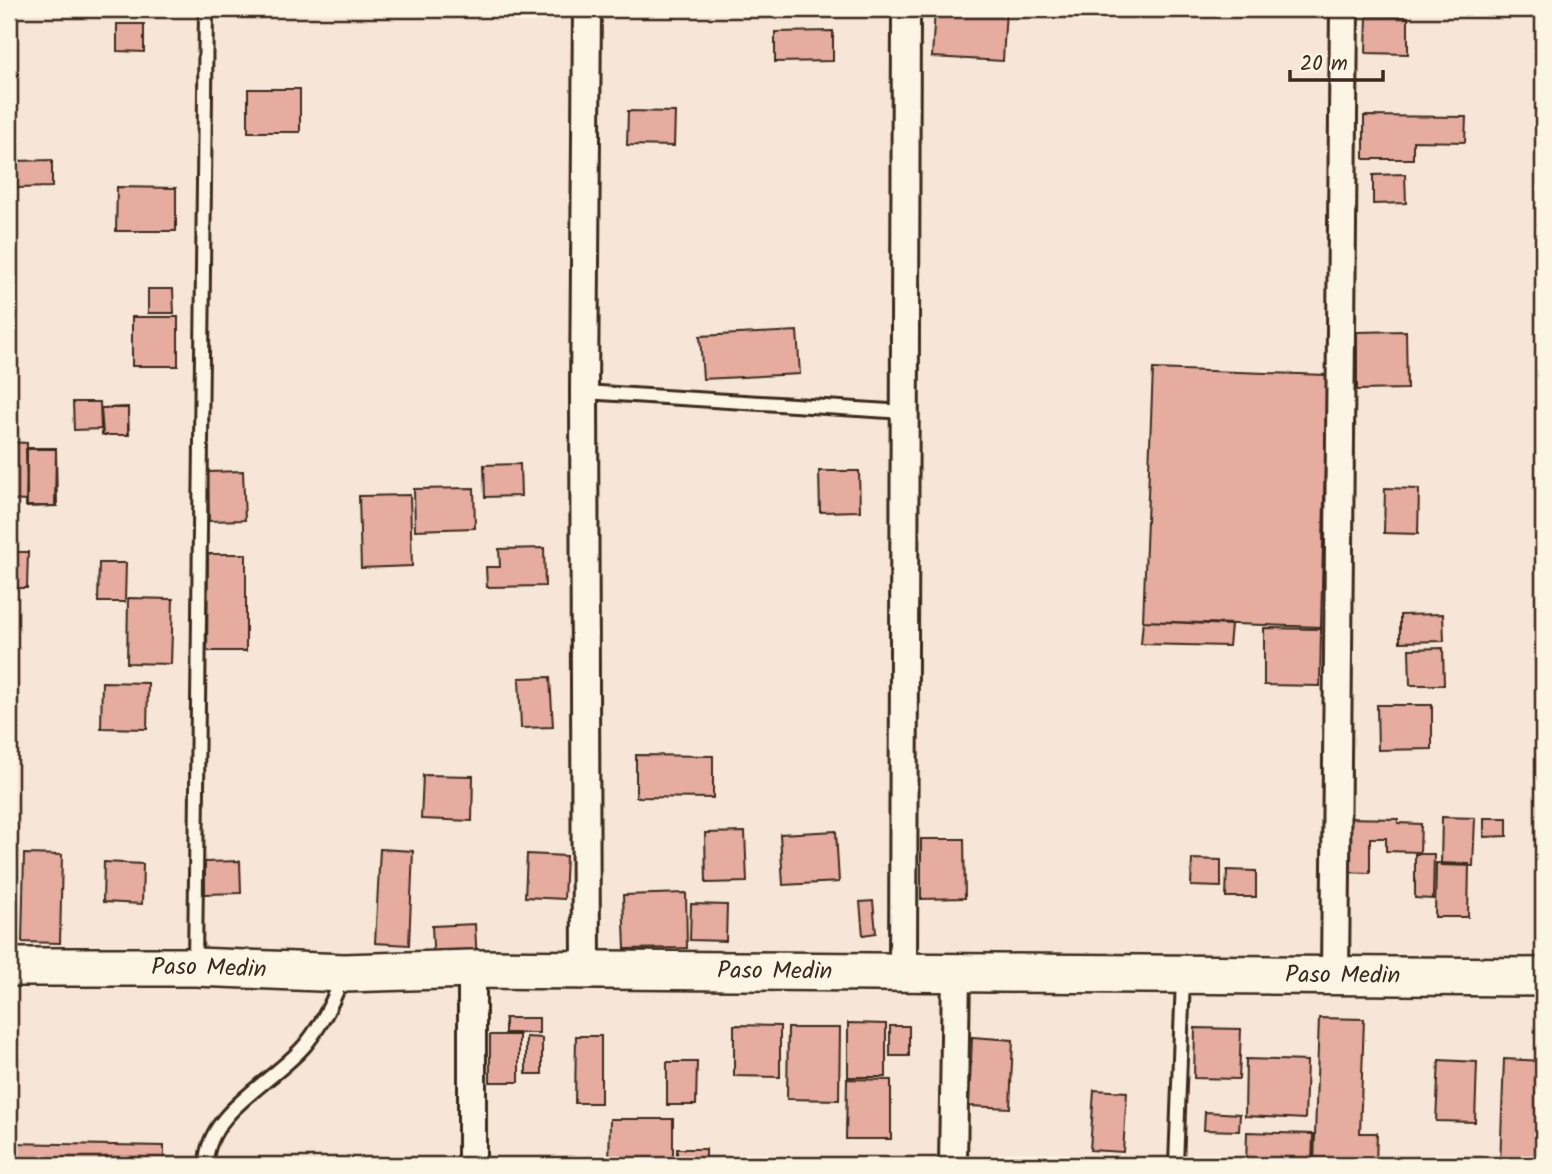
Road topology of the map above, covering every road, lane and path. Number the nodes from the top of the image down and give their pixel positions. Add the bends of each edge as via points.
1 (206, 9) edge
2 (587, 9) edge
3 (906, 9) edge
4 (1344, 9) edge
5 (584, 392) junction
6 (905, 412) junction
7 (9, 967) edge
8 (195, 967) junction
9 (472, 969) junction
10 (586, 969) junction
11 (903, 971) junction
12 (956, 971) junction
13 (344, 973) junction
14 (1184, 974) junction
15 (1335, 975) junction
16 (1543, 977) edge
17 (206, 1165) edge
18 (472, 1165) edge
19 (953, 1165) edge
20 (1176, 1165) edge

1 - 8 lane
2 - 5 street
3 - 6 street
4 - 15 street
5 - 6 lane
5 - 10 street
6 - 11 street
7 - 8 street, Paso Medin
8 - 13 street, Paso Medin
9 - 10 street, Paso Medin
9 - 13 street, Paso Medin
9 - 18 street
10 - 11 street, Paso Medin
11 - 12 street, Paso Medin
12 - 14 street, Paso Medin
12 - 19 street
13 - 17 lane via 331,1006 305,1045 211,1136
14 - 15 street, Paso Medin
14 - 20 lane
15 - 16 street, Paso Medin

